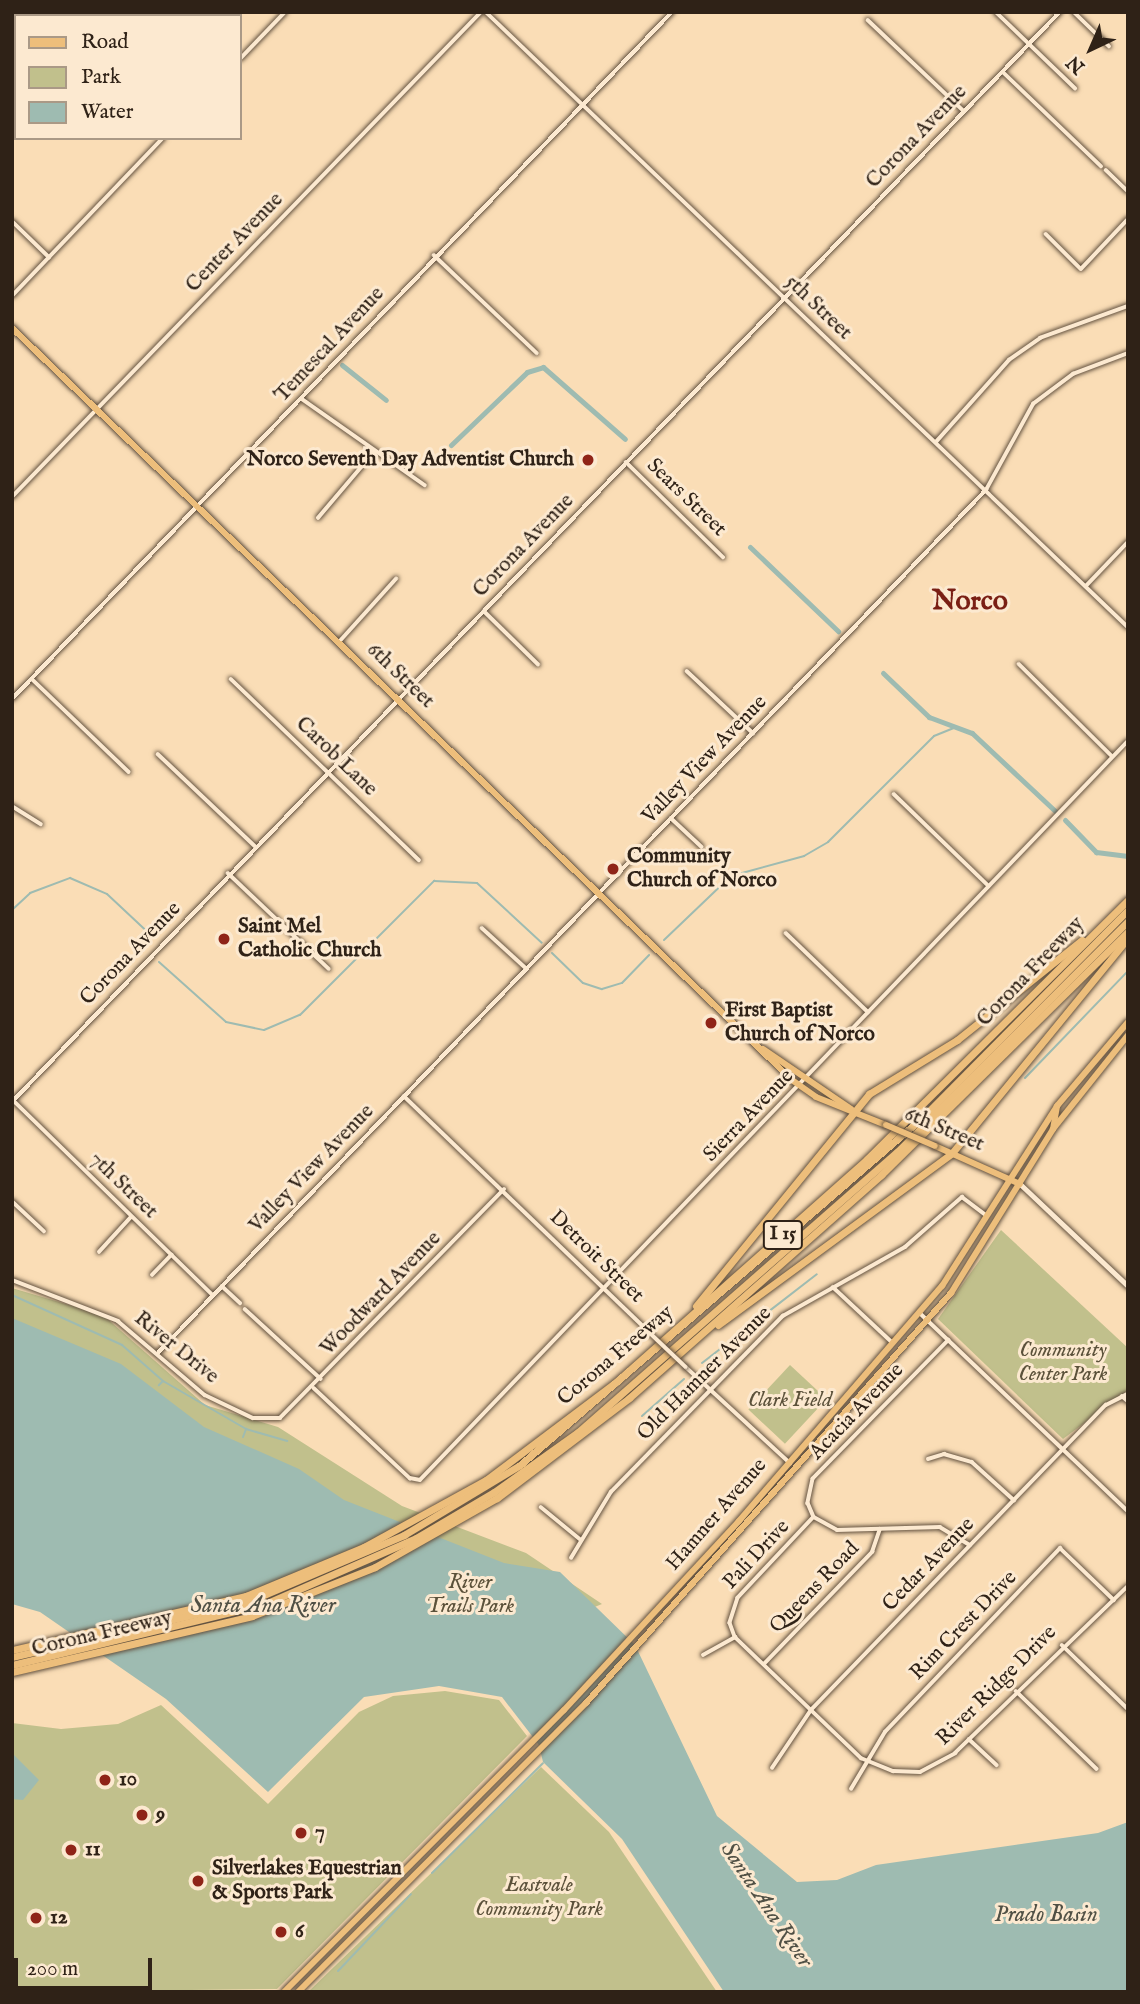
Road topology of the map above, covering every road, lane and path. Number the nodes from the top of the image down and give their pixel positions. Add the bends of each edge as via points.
1 (285, 12) edge
2 (484, 12) edge
3 (672, 12) edge
4 (996, 12) edge
5 (1059, 12) edge
6 (1074, 12) edge
7 (869, 20) dead end
8 (1029, 44) junction
9 (1109, 46) dead end
10 (242, 57) edge
11 (1003, 72) junction
12 (1075, 88) dead end
13 (583, 104) junction
14 (964, 111) junction
15 (161, 140) edge
16 (1101, 166) dead end
17 (1106, 170) dead end
18 (1128, 191) edge
19 (1128, 219) edge
20 (12, 221) edge
21 (1046, 234) dead end
22 (434, 255) junction
23 (49, 257) junction
24 (12, 296) edge
25 (784, 297) junction
26 (1128, 306) edge
27 (12, 328) edge
28 (537, 353) dead end
29 (1128, 353) edge
30 (302, 399) junction
31 (97, 408) junction
32 (936, 442) junction
33 (374, 452) junction
34 (626, 462) junction
35 (425, 485) dead end
36 (986, 490) junction
37 (12, 497) edge
38 (198, 507) junction
39 (318, 518) dead end
40 (1128, 542) edge
41 (723, 557) dead end
42 (396, 579) dead end
43 (1085, 586) junction
44 (484, 611) junction
45 (1128, 627) edge
46 (339, 642) junction
47 (538, 664) dead end
48 (1019, 664) dead end
49 (687, 671) dead end
50 (32, 679) junction
51 (231, 679) dead end
52 (12, 699) edge
53 (398, 699) junction
54 (753, 733) junction
55 (1128, 741) edge
56 (158, 754) dead end
57 (1112, 756) junction
58 (329, 771) junction
59 (129, 772) dead end
60 (894, 794) dead end
61 (12, 806) edge
62 (671, 818) junction
63 (41, 824) dead end
64 (255, 846) junction
65 (702, 847) dead end
66 (419, 860) dead end
67 (229, 873) junction
68 (989, 886) junction
69 (599, 891) junction
70 (1128, 900) edge
71 (1128, 909) edge
72 (1128, 921) edge
73 (482, 928) dead end
74 (1099, 928) junction
75 (1128, 932) edge
76 (786, 933) dead end
77 (1128, 938) edge
78 (526, 968) junction
79 (329, 969) dead end
80 (868, 1012) junction
81 (1128, 1022) edge
82 (1128, 1035) edge
83 (801, 1083) junction
84 (404, 1096) junction
85 (13, 1101) edge
86 (1057, 1106) junction
87 (852, 1111) junction
88 (1053, 1129) junction
89 (952, 1153) junction
90 (1011, 1178) junction
91 (1020, 1184) junction
92 (504, 1189) junction
93 (12, 1201) edge
94 (131, 1217) junction
95 (988, 1217) junction
96 (44, 1231) dead end
97 (99, 1252) dead end
98 (171, 1255) junction
99 (152, 1275) dead end
100 (12, 1280) edge
101 (222, 1286) junction
102 (1128, 1286) edge
103 (833, 1287) junction
104 (606, 1289) junction
105 (213, 1295) junction
106 (240, 1303) dead end
107 (245, 1309) dead end
108 (920, 1312) junction
109 (927, 1319) junction
110 (672, 1332) junction
111 (949, 1340) junction
112 (892, 1342) junction
113 (686, 1348) junction
114 (158, 1353) junction
115 (321, 1379) junction
116 (314, 1388) junction
117 (710, 1390) junction
118 (1128, 1394) edge
119 (1122, 1396) junction
120 (1128, 1401) edge
121 (280, 1418) joint
122 (1064, 1449) junction
123 (928, 1460) dead end
124 (788, 1461) junction
125 (796, 1469) junction
126 (1014, 1500) junction
127 (541, 1507) dead end
128 (1128, 1511) edge
129 (447, 1516) junction
130 (814, 1517) junction
131 (880, 1529) junction
132 (580, 1539) junction
133 (970, 1545) junction
134 (571, 1558) dead end
135 (1128, 1586) edge
136 (1114, 1600) junction
137 (736, 1637) junction
138 (58, 1644) junction
139 (1061, 1644) junction
140 (12, 1650) edge
141 (703, 1655) dead end
142 (75, 1656) junction
143 (12, 1657) edge
144 (764, 1664) junction
145 (12, 1665) edge
146 (12, 1672) edge
147 (1016, 1691) junction
148 (1128, 1709) edge
149 (811, 1710) junction
150 (969, 1739) junction
151 (868, 1762) junction
152 (998, 1765) dead end
153 (772, 1768) dead end
154 (1097, 1769) dead end
155 (851, 1789) dead end
156 (284, 1992) edge
157 (298, 1992) edge

1 - 10 street
2 - 13 street, 5th Street
2 - 31 street, Center Avenue
3 - 13 street, Temescal Avenue
4 - 8 street
5 - 8 street, Corona Avenue
6 - 9 street
7 - 14 street
8 - 11 street, Corona Avenue
8 - 12 street
11 - 14 street, Corona Avenue
11 - 16 street
13 - 22 street, Temescal Avenue
13 - 25 street, 5th Street
14 - 25 street, Corona Avenue
15 - 23 street
17 - 18 street
19 - 21 street via 1081,269
20 - 23 street
22 - 28 street
22 - 30 street, Temescal Avenue
23 - 24 street
25 - 32 street, 5th Street
25 - 34 street, Corona Avenue
26 - 32 street via 1040,338 1009,360
27 - 31 main road, 6th Street
29 - 36 street, Valley View Avenue via 1050,387 1020,424
30 - 33 street
30 - 38 street, Temescal Avenue
31 - 37 street, Center Avenue
31 - 38 main road, 6th Street
32 - 36 street, 5th Street
33 - 35 street
33 - 39 street
34 - 41 street, Sears Street
34 - 44 street, Corona Avenue
36 - 43 street, 5th Street
36 - 54 street, Valley View Avenue
38 - 46 main road, 6th Street
38 - 50 street, Temescal Avenue
40 - 43 street
42 - 46 street
43 - 45 street, 5th Street
44 - 47 street
44 - 53 street, Corona Avenue
46 - 53 main road, 6th Street
48 - 57 street
49 - 54 street
50 - 52 street, Temescal Avenue
50 - 59 street
51 - 58 street, Carob Lane
53 - 58 street, Corona Avenue
53 - 69 main road, 6th Street
54 - 62 street, Valley View Avenue
55 - 57 street, Sierra Avenue
56 - 64 street
57 - 68 street, Sierra Avenue
58 - 64 street, Corona Avenue
58 - 66 street, Carob Lane
60 - 68 street
61 - 63 street
62 - 65 street
62 - 69 street, Valley View Avenue
64 - 67 street, Corona Avenue
67 - 79 street
67 - 85 street, Corona Avenue
68 - 80 street, Sierra Avenue
69 - 78 street, Valley View Avenue
69 - 83 main road, 6th Street
70 - 74 highway, Corona Freeway / I 15
71 - 129 highway via 925,1116 810,1220 572,1426
72 - 129 highway via 897,1152 684,1340 578,1432
73 - 78 street
74 - 87 highway via 1008,1002
74 - 110 highway, Corona Freeway / I 15 via 941,1090
75 - 113 highway, Corona Freeway / I 15 via 956,1105
76 - 80 street
77 - 89 highway
78 - 84 street, Valley View Avenue
80 - 83 street, Sierra Avenue
81 - 86 main road, Hamner Avenue
82 - 88 main road, Hamner Avenue
83 - 87 main road, 6th Street
83 - 104 street, Sierra Avenue
84 - 92 street, Detroit Street
84 - 101 street, Valley View Avenue
85 - 94 street, 7th Street
86 - 88 main road
86 - 90 main road, Hamner Avenue
87 - 89 main road, 6th Street, bridge
87 - 110 highway via 785,1204
88 - 91 main road, Hamner Avenue
89 - 90 main road, 6th Street
89 - 113 highway
90 - 91 main road, 6th Street
90 - 95 main road, Hamner Avenue
91 - 102 main road
91 - 109 main road, Hamner Avenue via 956,1285
92 - 104 street, Detroit Street
92 - 115 street, Woodward Avenue
93 - 96 street
94 - 97 street
94 - 98 street, 7th Street
95 - 103 street, Old Hamner Avenue via 962,1197 905,1247
95 - 108 main road, Hamner Avenue
98 - 99 street
98 - 105 street, 7th Street
100 - 114 street, River Drive via 118,1321
101 - 105 street, Valley View Avenue
101 - 106 street
103 - 112 street
103 - 117 street, Old Hamner Avenue via 783,1316
104 - 116 street, Sierra Avenue via 420,1480 410,1478
104 - 117 street, Detroit Street, bridge
105 - 114 street, Valley View Avenue
107 - 115 street
108 - 109 street
108 - 112 main road, Hamner Avenue
109 - 111 street
109 - 125 main road, Hamner Avenue
110 - 129 highway, Corona Freeway / I 15
111 - 122 street
111 - 130 street, Acacia Avenue via 813,1479 808,1503
112 - 124 main road, Hamner Avenue
113 - 129 highway, Corona Freeway / I 15 via 558,1457
114 - 121 street, River Drive via 205,1395 253,1418
115 - 116 street, Woodward Avenue
116 - 121 street, Woodward Avenue
117 - 124 street, Detroit Street
117 - 132 street, Old Hamner Avenue via 611,1492
118 - 119 street
119 - 120 street
119 - 122 street, Cedar Avenue
122 - 126 street, Cedar Avenue
122 - 128 street
123 - 126 street via 944,1454 972,1462
124 - 125 street, Detroit Street
124 - 156 main road, Hamner Avenue via 638,1630
125 - 157 main road, Hamner Avenue via 644,1639 474,1818
126 - 133 street, Cedar Avenue
127 - 132 street
129 - 138 highway, Corona Freeway / I 15 via 246,1596
129 - 142 highway, Corona Freeway / I 15 via 375,1567 252,1616
130 - 131 street via 837,1530
130 - 137 street, Pali Drive via 734,1604
131 - 133 street via 940,1527
131 - 144 street, Queens Road via 872,1552
132 - 134 street, Old Hamner Avenue
133 - 149 street, Cedar Avenue
135 - 136 street, River Ridge Drive
136 - 139 street, River Ridge Drive
136 - 151 street, Rim Crest Drive via 1060,1548 886,1732
137 - 141 street
137 - 144 street
138 - 140 highway, Corona Freeway / I 15
138 - 143 highway
139 - 147 street, River Ridge Drive
139 - 148 street
142 - 145 highway
142 - 146 highway, Corona Freeway / I 15
144 - 149 street
147 - 150 street, River Ridge Drive
147 - 154 street
149 - 151 street
149 - 153 street, Cedar Avenue
150 - 151 street, River Ridge Drive via 920,1772
150 - 152 street
151 - 155 street, Rim Crest Drive

